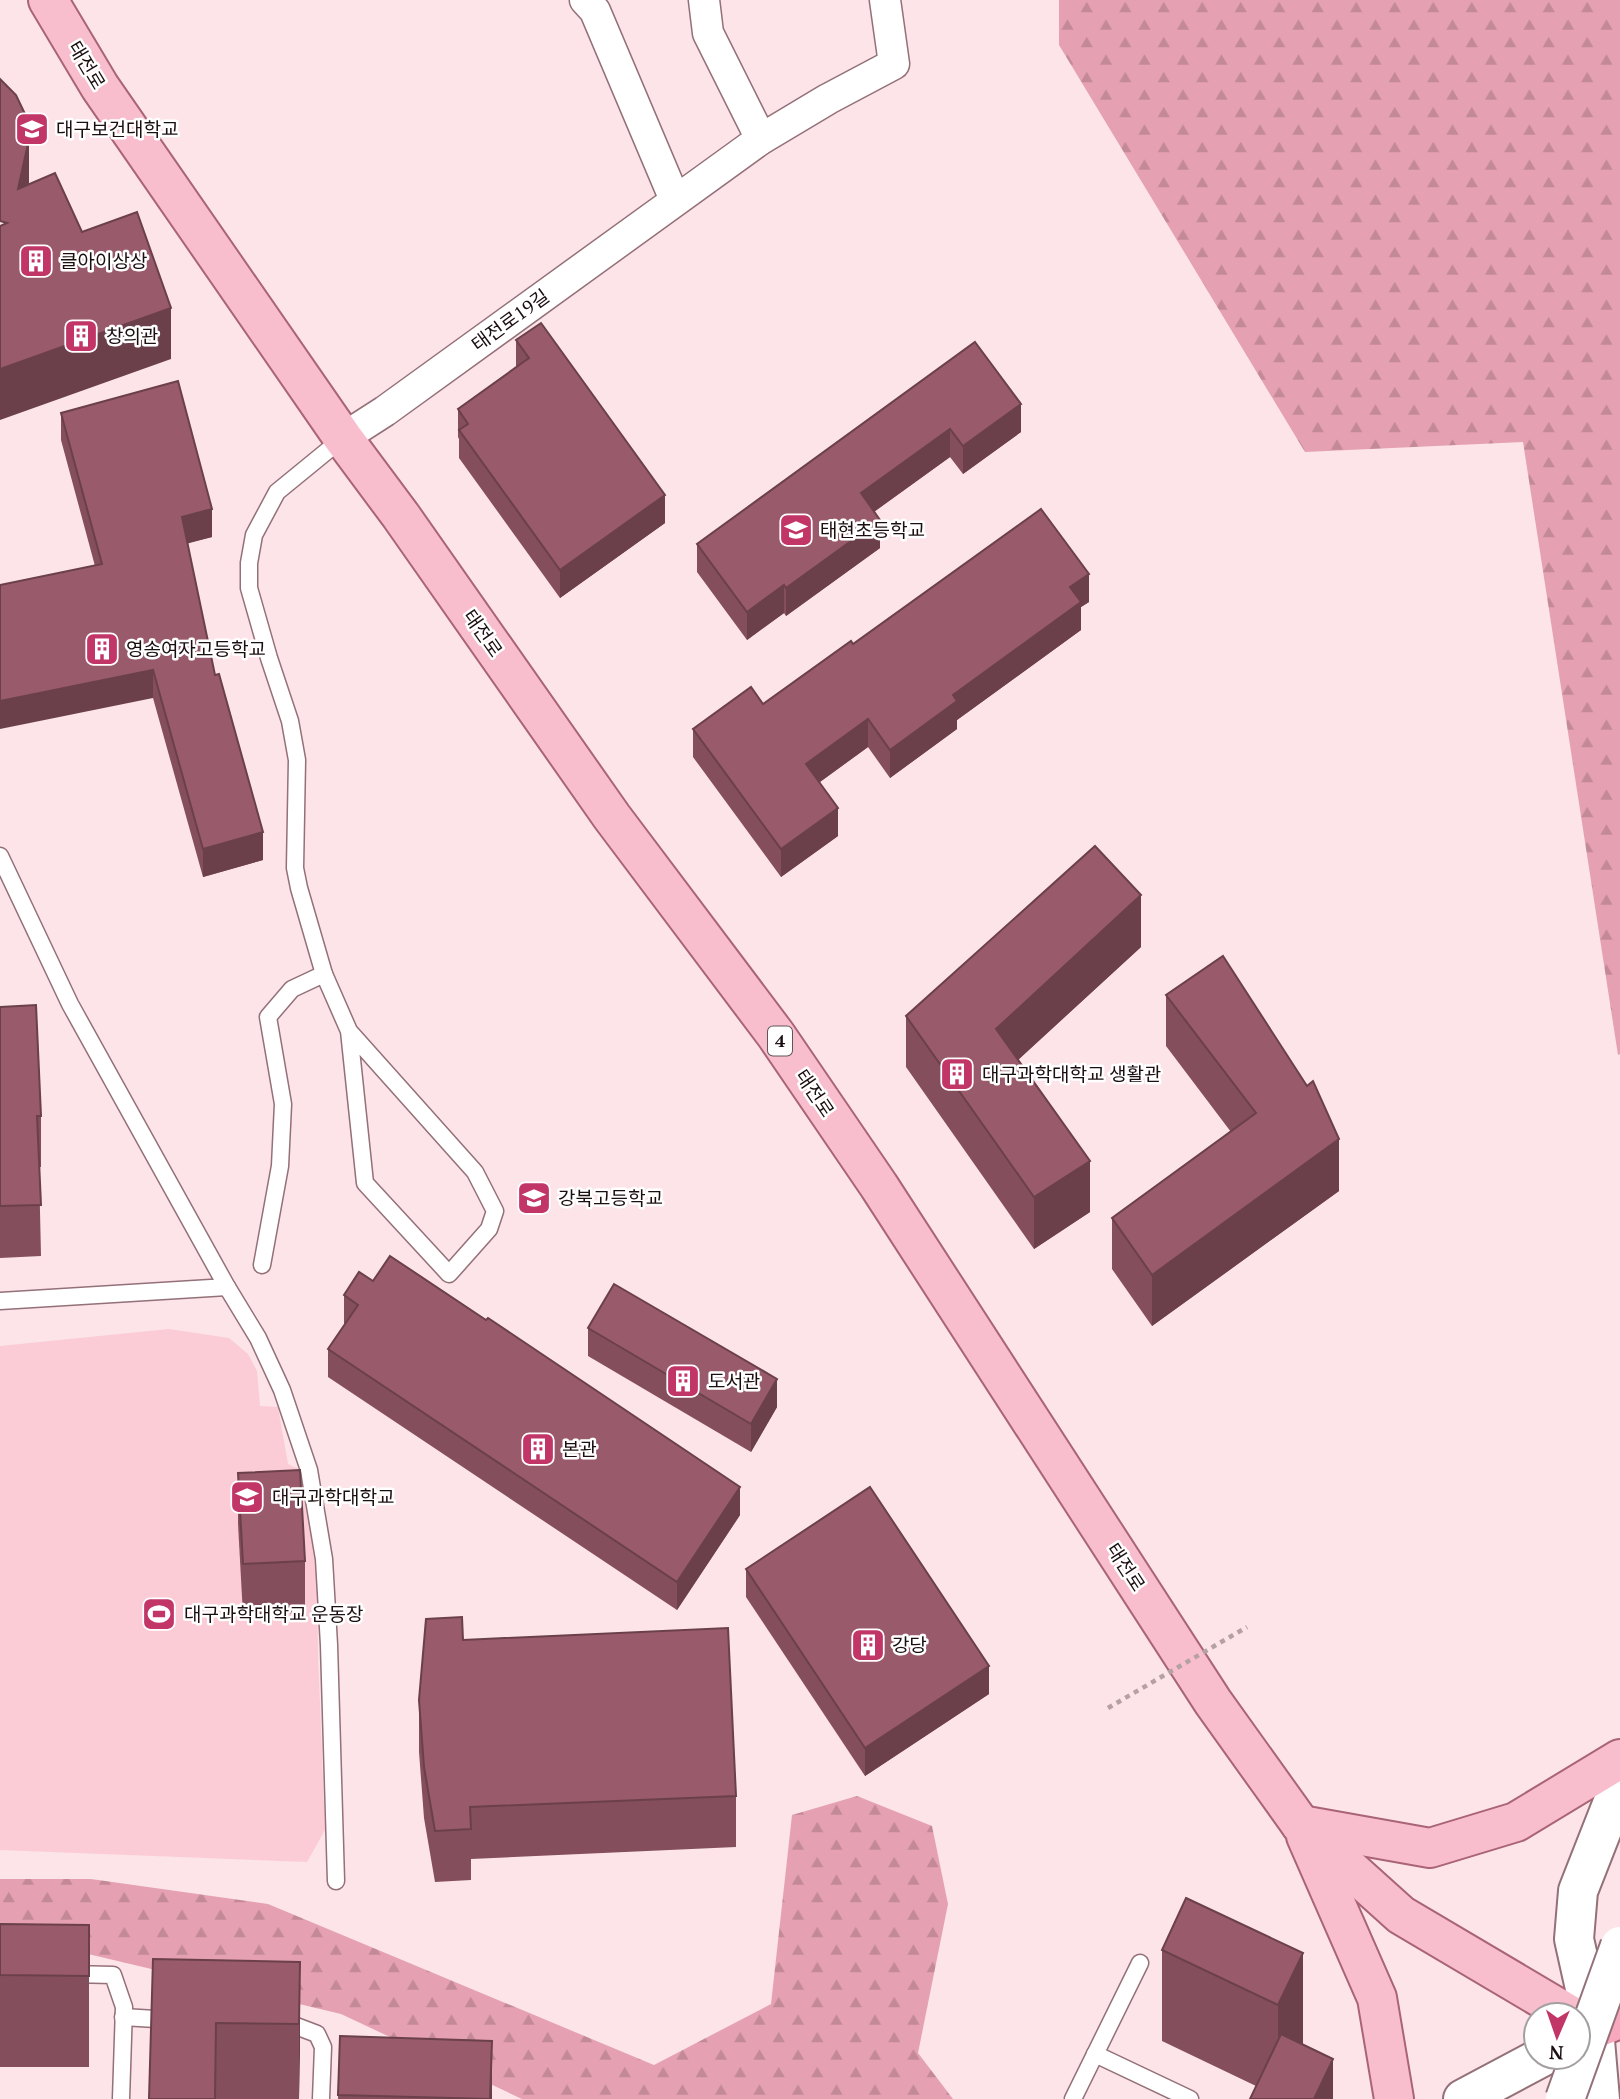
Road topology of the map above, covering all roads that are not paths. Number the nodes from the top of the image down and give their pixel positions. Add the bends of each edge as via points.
1 (48, 0) edge
2 (585, 0) edge
3 (704, 0) edge
4 (885, 0) edge
5 (761, 139) junction
6 (675, 200) junction
7 (343, 438) junction
8 (0, 856) edge
9 (324, 974) junction
10 (349, 1031) junction
11 (262, 1265) dead end
12 (227, 1287) junction
13 (0, 1301) edge
14 (1620, 1759) edge
15 (1620, 1784) edge
16 (1301, 1825) junction
17 (336, 1881) dead end
18 (1620, 1946) edge
19 (1140, 1963) dead end
20 (50, 1973) edge
21 (123, 2018) junction
22 (190, 2021) edge
23 (1600, 2024) edge
24 (270, 2025) edge
25 (1095, 2054) junction
26 (1522, 2068) edge
27 (1620, 2085) edge
28 (1167, 2094) edge
29 (121, 2099) edge
30 (321, 2099) edge
31 (1073, 2099) edge
32 (1190, 2099) edge
33 (1394, 2099) edge
34 (1463, 2099) edge
35 (1565, 2099) edge
36 (1600, 2099) edge
37 (1613, 2099) edge

1 - 7 main road, 태전로 / 4 via 100,87
2 - 6 street via 595,11
3 - 5 street via 709,33
4 - 5 street, 태전로19길 via 894,64
5 - 6 street, 태전로19길
6 - 7 street, 태전로19길
7 - 9 lane via 277,492 254,535 249,563 249,588 290,721 297,760 295,868
7 - 16 main road, 태전로 / 4 via 612,817 776,1035 887,1198 1213,1702
8 - 12 lane via 70,1003
9 - 10 lane
9 - 11 lane via 292,989 268,1017 283,1104 279,1166
10 - 10 lane via 365,1184 449,1274 489,1229 495,1211 475,1172
12 - 13 lane
12 - 17 lane via 282,1390 309,1470 324,1559
14 - 16 main road via 1516,1822 1430,1848
15 - 23 main road via 1578,1891 1574,1939
16 - 23 main road, 태전로 / 4 via 1401,1915
16 - 33 main road via 1377,1998
18 - 35 main road, bridge
19 - 25 lane
20 - 21 lane via 113,1975
21 - 22 lane
21 - 29 lane
23 - 36 main road
24 - 30 lane via 296,2026 317,2034 323,2047
25 - 28 lane
25 - 31 lane
26 - 34 main road
27 - 37 main road
28 - 32 lane

